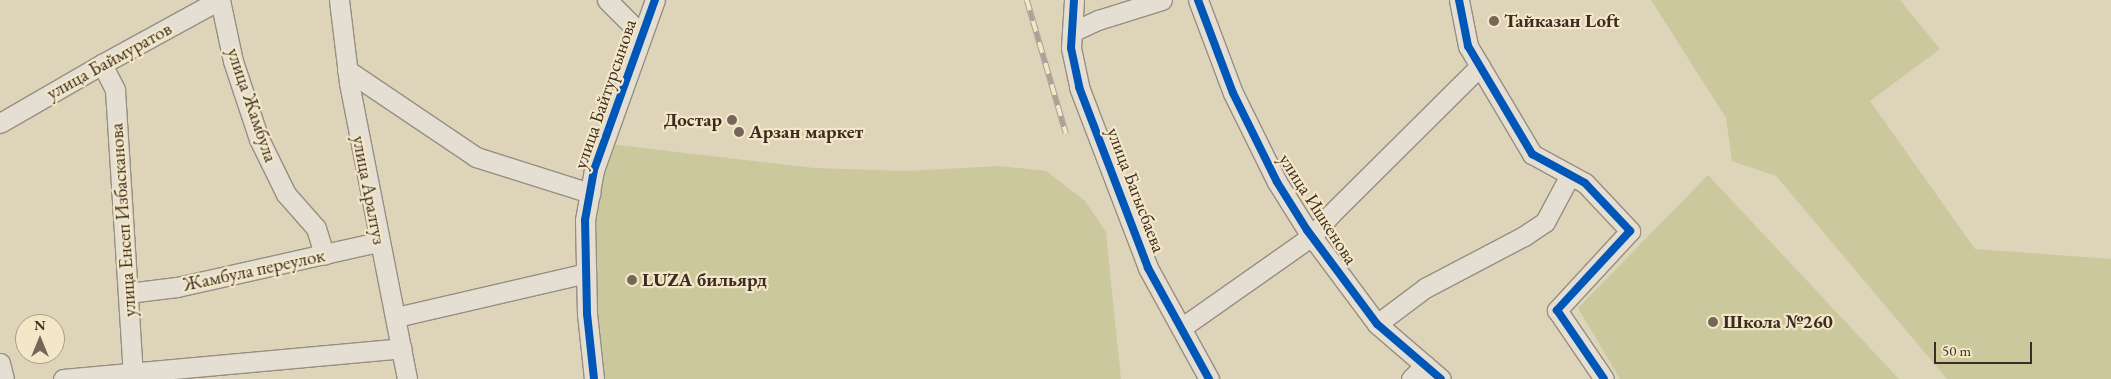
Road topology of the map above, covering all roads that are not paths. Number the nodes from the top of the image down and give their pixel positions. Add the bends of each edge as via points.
1 (220, 0) edge
2 (339, 0) edge
3 (607, 0) edge
4 (655, 0) edge
5 (1074, 0) edge
6 (1162, 0) edge
7 (1198, 0) edge
8 (1459, 0) edge
9 (1072, 32) junction
10 (642, 35) junction
11 (102, 64) junction
12 (1480, 66) junction
13 (348, 70) junction
14 (0, 123) edge
15 (1570, 175) junction
16 (590, 193) junction
17 (1312, 236) junction
18 (379, 242) junction
19 (324, 256) junction
20 (586, 273) junction
21 (128, 293) junction
22 (396, 317) junction
23 (1377, 324) junction
24 (1181, 328) junction
25 (402, 348) junction
26 (0, 363) edge
27 (1426, 365) junction
28 (133, 376) edge
29 (4, 379) edge
30 (63, 379) edge
31 (407, 379) edge
32 (594, 379) edge
33 (1209, 379) edge
34 (1411, 379) edge
35 (1441, 379) edge
36 (1604, 379) edge

1 - 11 street, улица Баймуратов
1 - 19 street, улица Жамбула via 233,61 259,138 286,194 316,228
2 - 13 street, улица Аралтуз
3 - 10 street, улица Байтурсынова
4 - 10 street, улица Байтурсынова
5 - 9 street, улица Багысбаева
6 - 9 street via 1098,20
7 - 17 street, улица Ишкенова via 1233,92 1277,182
8 - 12 street via 1468,46
9 - 24 street, улица Багысбаева via 1071,48 1079,87 1148,268
10 - 16 street, улица Байтурсынова via 594,170
11 - 14 street, улица Баймуратов
11 - 21 street, улица Енсеп Избасканова via 115,90
12 - 15 street via 1532,154
12 - 17 street
13 - 16 street via 476,156
13 - 18 street, улица Аралтуз
15 - 23 street via 1544,222 1524,236 1425,288
15 - 36 street via 1585,184 1630,231 1557,310
16 - 20 street, улица Байтурсынова via 585,220
17 - 23 street, улица Ишкенова
17 - 24 street
18 - 19 street, Жамбула переулок
18 - 22 street, улица Аралтуз
19 - 21 street, Жамбула переулок via 177,287
20 - 22 street
20 - 32 street, улица Байтурсынова
21 - 28 street, улица Енсеп Избасканова
22 - 25 street, улица Аралтуз
23 - 27 street, улица Ишкенова
24 - 33 street, улица Багысбаева
25 - 28 street
25 - 31 street, улица Аралтуз
26 - 29 street
27 - 34 street
27 - 35 street, улица Ишкенова
28 - 30 street

